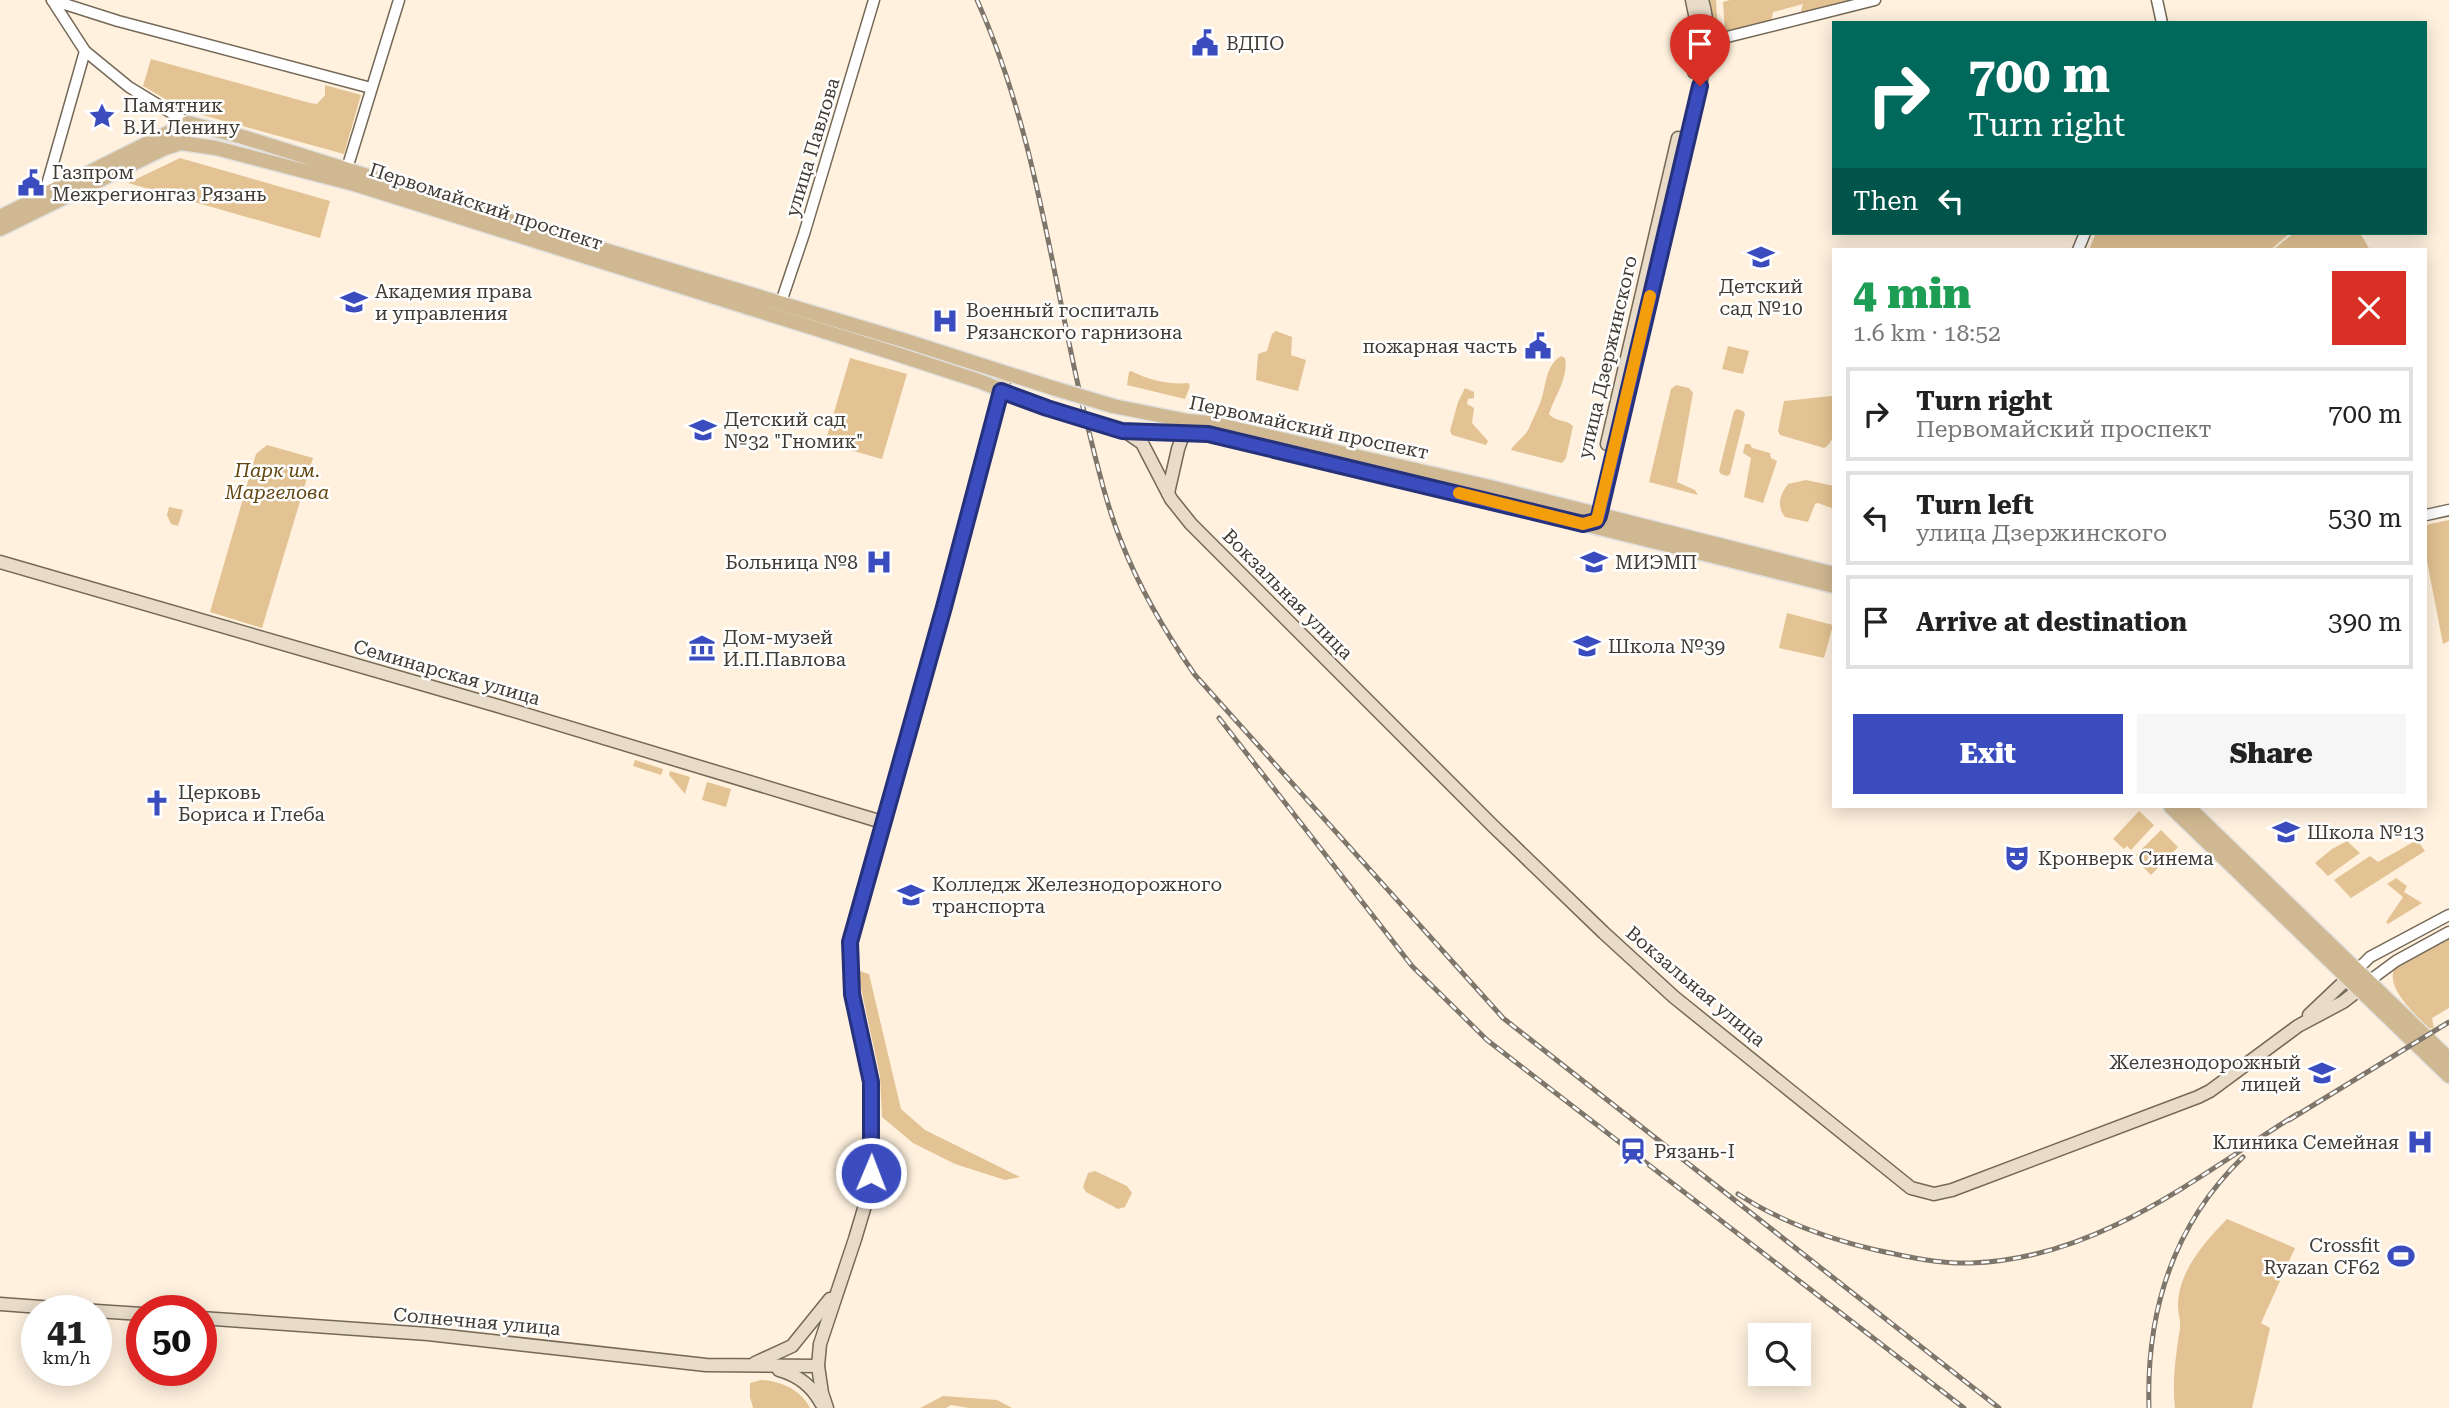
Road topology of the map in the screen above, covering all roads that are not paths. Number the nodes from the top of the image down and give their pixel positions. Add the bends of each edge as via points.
1 (52, 0) edge
2 (399, 0) edge
3 (874, 0) edge
4 (1692, 0) edge
5 (1702, 0) edge
6 (1875, 0) edge
7 (2157, 0) edge
8 (2162, 21) edge
9 (1702, 42) junction
10 (85, 51) junction
11 (371, 88) junction
12 (188, 122) junction
13 (345, 176) junction
14 (44, 195) junction
15 (0, 217) edge
16 (0, 229) edge
17 (778, 310) junction
18 (1006, 374) junction
19 (1001, 391) junction
20 (1186, 426) junction
21 (1115, 429) junction
22 (1164, 433) junction
23 (1153, 464) junction
24 (1173, 468) junction
25 (1168, 493) junction
26 (2449, 510) edge
27 (2427, 515) edge
28 (1593, 521) junction
29 (0, 562) edge
30 (1832, 574) edge
31 (1832, 585) edge
32 (2172, 808) edge
33 (2189, 808) edge
34 (883, 822) junction
35 (2449, 915) edge
36 (2449, 932) edge
37 (2352, 975) junction
38 (2363, 986) junction
39 (2298, 1026) junction
40 (2449, 1059) edge
41 (2449, 1076) edge
42 (838, 1287) junction
43 (0, 1304) edge
44 (21, 1306) edge
45 (217, 1319) edge
46 (749, 1366) junction
47 (765, 1366) junction
48 (818, 1366) junction
49 (825, 1408) edge

1 - 10 street
1 - 11 street
2 - 11 street
3 - 17 street, улица Павлова
4 - 9 main road, улица Дзержинского
5 - 9 main road, улица Дзержинского via 1707,22
6 - 9 street
7 - 8 street
9 - 28 main road, улица Дзержинского via 1700,86 1666,202
10 - 12 street via 129,87
10 - 14 street
11 - 13 street
12 - 13 main road, Первомайский проспект via 243,137
12 - 14 main road
13 - 16 main road, Первомайский проспект via 181,143
13 - 17 main road, Первомайский проспект
14 - 15 main road
17 - 18 main road, Первомайский проспект
17 - 19 main road, Первомайский проспект
18 - 19 main road
18 - 20 main road, Первомайский проспект, bridge
19 - 21 main road, Первомайский проспект, bridge
19 - 34 main road
20 - 22 main road, Первомайский проспект
20 - 24 main road
20 - 28 main road, Первомайский проспект via 1210,423 1395,464
21 - 22 main road, Первомайский проспект
21 - 23 main road, Вокзальная улица via 1138,438
22 - 23 main road via 1155,443
23 - 24 main road via 1164,472
23 - 25 main road, Вокзальная улица
24 - 25 main road
25 - 39 main road, Вокзальная улица via 1191,524 1604,933 1674,997 1911,1188 1934,1194 1952,1190 2180,1105 2210,1091
26 - 27 street
28 - 30 main road, Первомайский проспект
28 - 31 main road, Первомайский проспект
29 - 34 main road, Семинарская улица
32 - 37 main road
33 - 37 main road
34 - 42 main road via 850,942 852,994 871,1082 871,1173
35 - 37 street, Вокзальная улица via 2370,957
36 - 38 street, Вокзальная улица via 2396,961
37 - 38 main road
37 - 39 main road, Вокзальная улица
38 - 39 main road, Вокзальная улица
38 - 40 main road
38 - 41 main road
42 - 46 main road, Солнечная улица via 792,1346
42 - 48 main road
43 - 44 main road
45 - 46 main road, Солнечная улица via 428,1334
46 - 47 main road, Солнечная улица
47 - 48 main road, Солнечная улица
47 - 49 main road via 802,1380
48 - 49 main road

